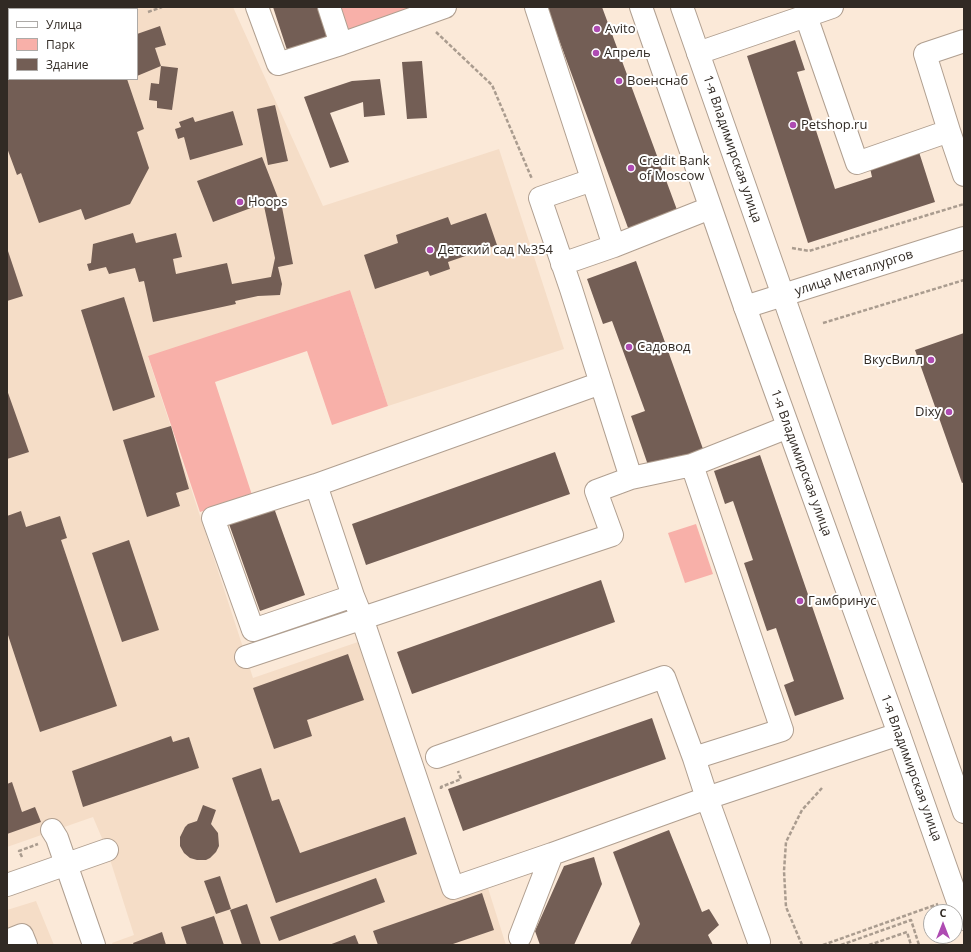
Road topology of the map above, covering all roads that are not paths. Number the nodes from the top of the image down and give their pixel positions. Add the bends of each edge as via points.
1 (257, 7) edge
2 (329, 7) edge
3 (445, 7) edge
4 (536, 7) edge
5 (641, 7) edge
6 (682, 7) edge
7 (832, 7) edge
8 (806, 16) junction
9 (964, 41) edge
10 (341, 44) junction
11 (698, 53) junction
12 (949, 131) junction
13 (964, 175) edge
14 (592, 180) junction
15 (710, 208) junction
16 (964, 238) edge
17 (614, 246) junction
18 (562, 264) junction
19 (783, 295) junction
20 (744, 307) junction
21 (601, 383) junction
22 (788, 427) junction
23 (692, 465) junction
24 (631, 478) junction
25 (316, 485) junction
26 (353, 596) junction
27 (362, 618) junction
28 (246, 657) dead end
29 (899, 734) junction
30 (444, 754) road end
31 (694, 758) junction
32 (707, 798) junction
33 (964, 812) edge
34 (52, 830) dead end
35 (107, 850) dead end
36 (552, 854) junction
37 (66, 865) junction
38 (7, 885) edge
39 (964, 919) edge
40 (520, 938) dead end
41 (7, 941) edge
42 (759, 942) dead end
43 (26, 945) edge
44 (94, 945) edge

1 - 10 main road via 278,64
2 - 10 main road
3 - 10 main road
4 - 14 main road
5 - 15 main road, 1-я Владимирская улица
6 - 11 main road, 1-я Владимирская улица
7 - 8 main road
8 - 11 main road
8 - 12 main road via 857,163
9 - 12 main road via 925,54
11 - 19 main road, 1-я Владимирская улица
12 - 13 main road
14 - 17 main road
14 - 18 main road via 540,198
15 - 17 main road
15 - 20 main road, 1-я Владимирская улица
16 - 19 main road, улица Металлургов
17 - 18 main road
18 - 21 main road
19 - 20 main road, улица Металлургов
19 - 33 main road, 1-я Владимирская улица
20 - 22 main road, 1-я Владимирская улица
21 - 24 main road
21 - 25 main road
22 - 23 main road
22 - 29 main road, 1-я Владимирская улица
23 - 24 main road
23 - 31 main road via 782,730
24 - 27 main road via 596,491 612,535
25 - 26 main road
25 - 26 main road via 213,518 253,630
26 - 27 main road
27 - 28 main road
27 - 36 main road via 453,888
29 - 32 main road
29 - 39 main road, 1-я Владимирская улица
30 - 31 main road via 664,677
31 - 32 main road
32 - 36 main road via 601,842
32 - 42 main road
34 - 37 main road
35 - 37 main road
36 - 40 main road
37 - 38 main road
37 - 44 main road
41 - 43 main road via 22,935

